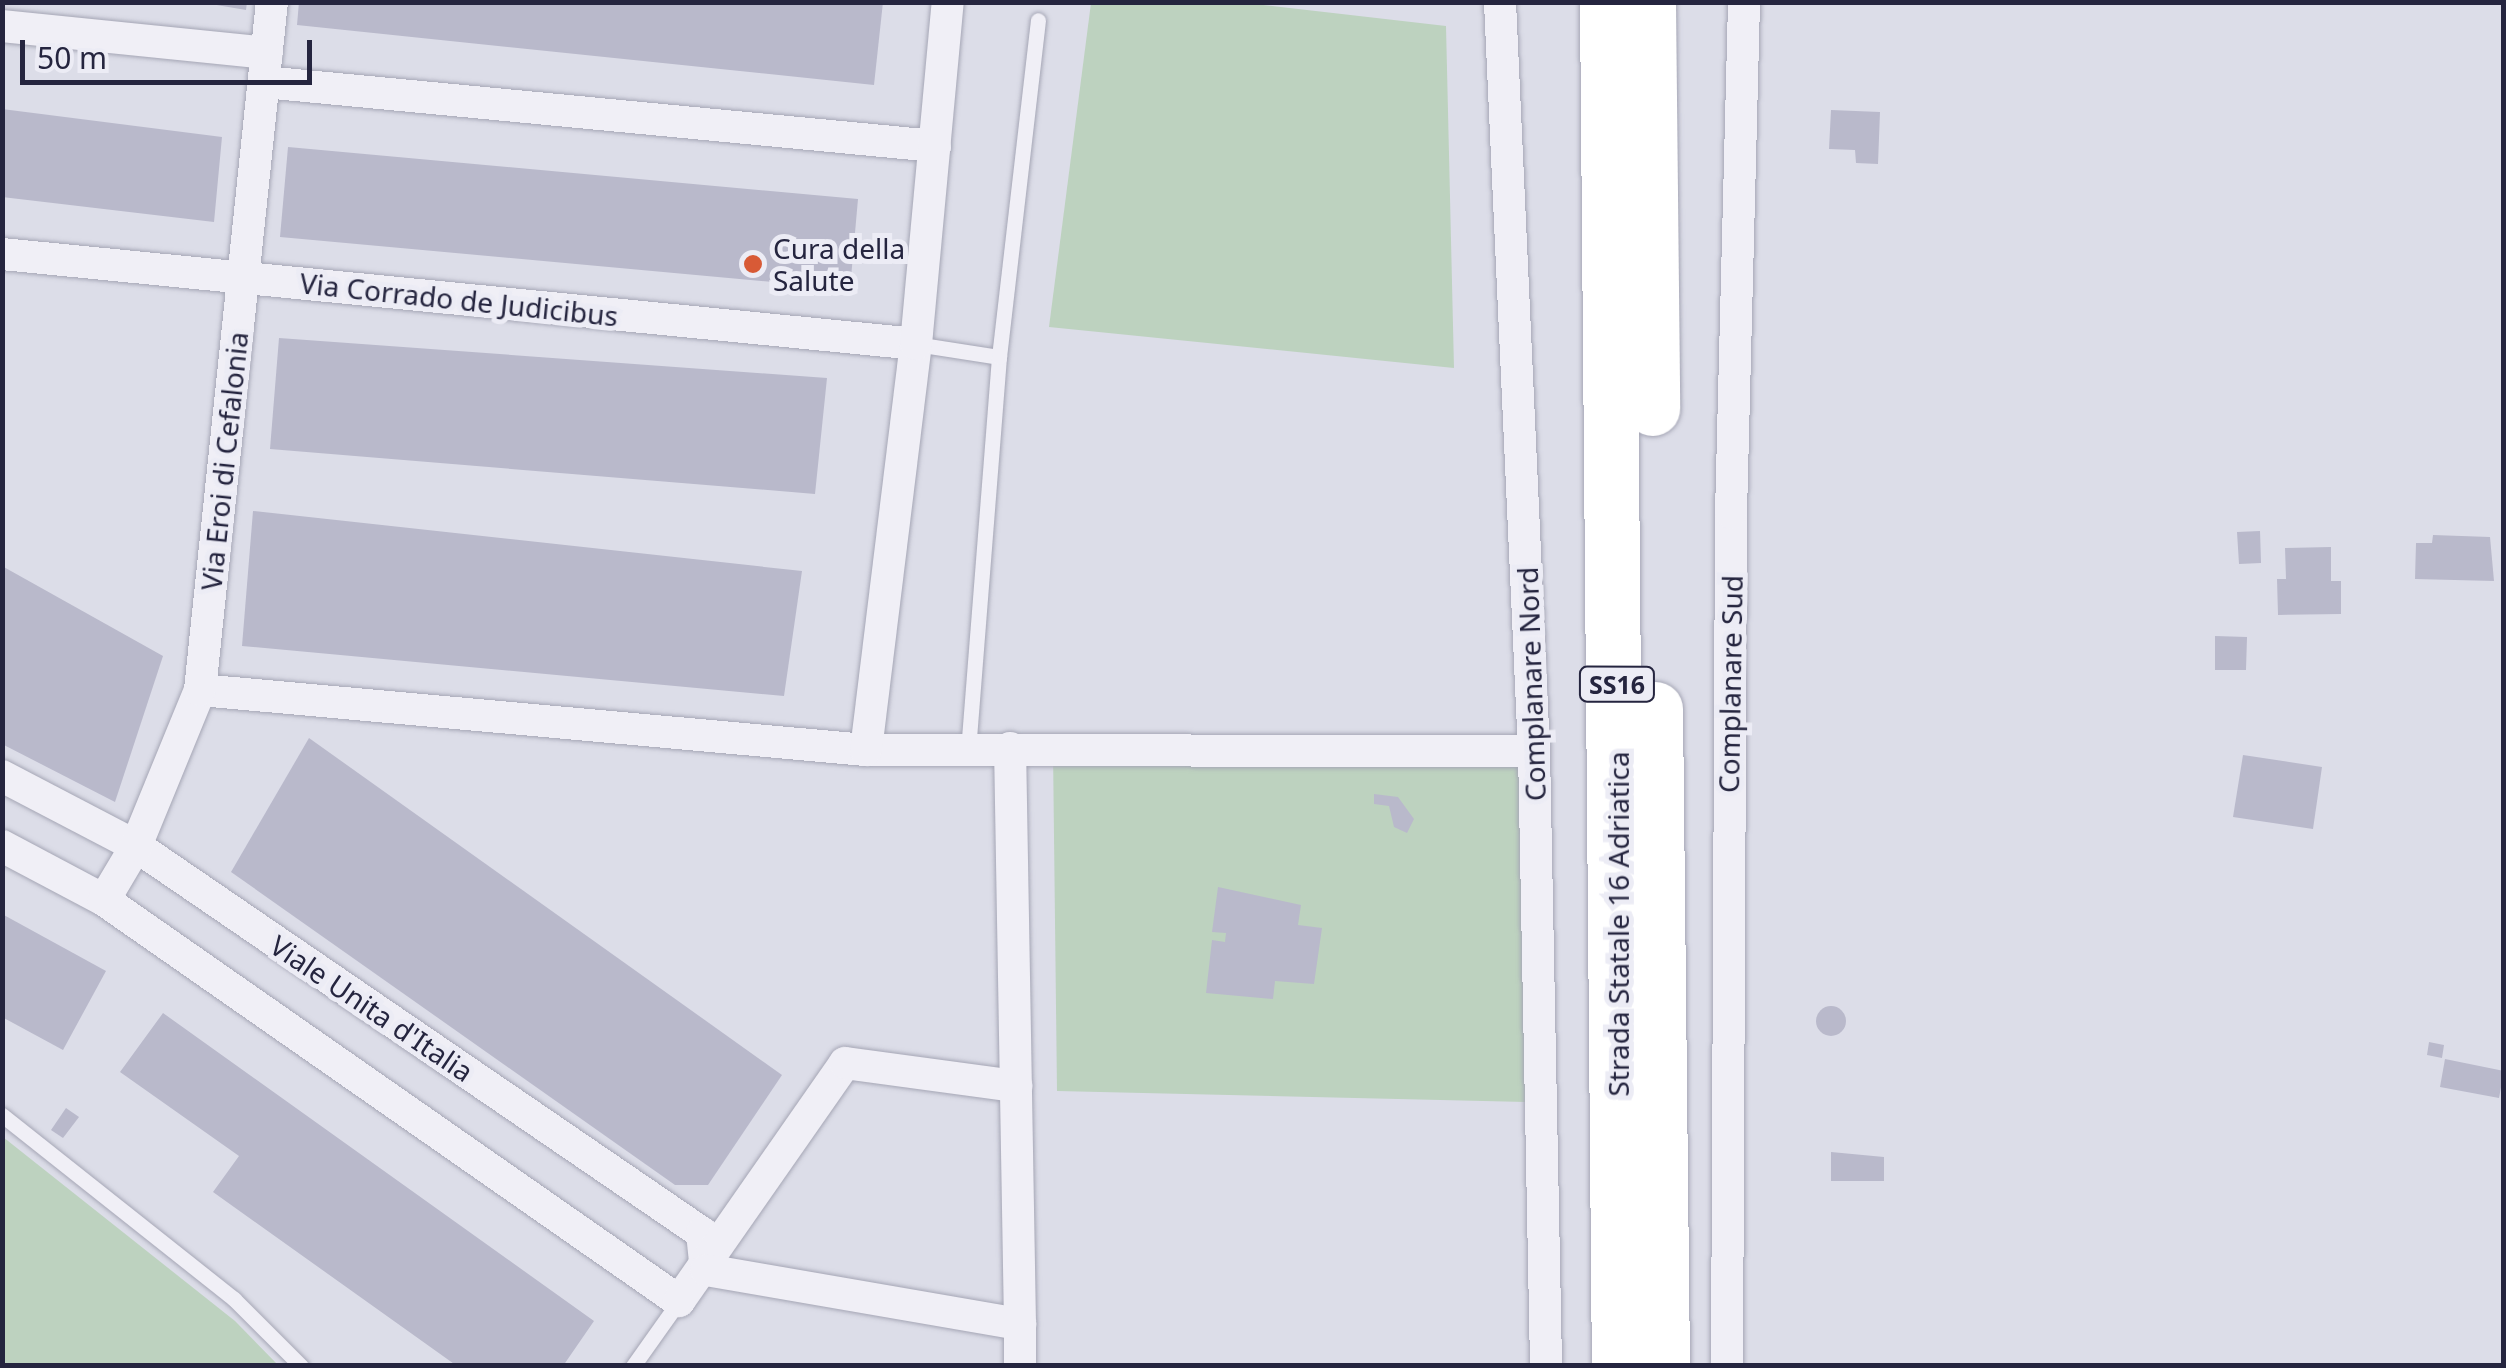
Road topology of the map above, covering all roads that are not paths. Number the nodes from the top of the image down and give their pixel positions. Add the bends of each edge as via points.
1 (272, 2) edge
2 (948, 2) edge
3 (1500, 2) edge
4 (1607, 2) edge
5 (1648, 2) edge
6 (1744, 2) edge
7 (1038, 20) dead end
8 (2, 26) edge
9 (265, 67) junction
10 (934, 146) junction
11 (2, 254) edge
12 (243, 278) junction
13 (916, 344) junction
14 (999, 358) junction
15 (200, 690) junction
16 (1010, 748) junction
17 (968, 749) junction
18 (866, 750) junction
19 (1534, 752) junction
20 (2, 776) edge
21 (2, 846) edge
22 (136, 846) junction
23 (104, 900) junction
24 (1016, 1086) junction
25 (2, 1116) edge
26 (706, 1270) junction
27 (679, 1302) junction
28 (1020, 1324) junction
29 (301, 1366) edge
30 (633, 1366) edge
31 (1020, 1366) edge
32 (1546, 1366) edge
33 (1619, 1366) edge
34 (1662, 1366) edge
35 (1727, 1366) edge

1 - 9 street, Via Eroi di Cefalonia
2 - 10 street
3 - 19 street, Complanare Nord
4 - 33 highway, Strada Statale 16 Adriatica / SS16
5 - 34 highway, Strada Statale 16 Adriatica / SS16
6 - 35 street, Complanare Sud via 1731,513
7 - 14 lane
8 - 9 street
9 - 10 street
9 - 12 street, Via Eroi di Cefalonia
10 - 13 street
11 - 12 street, Via Corrado de Judicibus
12 - 13 street, Via Corrado de Judicibus
12 - 15 street, Via Eroi di Cefalonia
13 - 14 lane
13 - 18 street
14 - 17 lane
15 - 18 street
15 - 22 street, Via Eroi di Cefalonia
16 - 17 street
16 - 19 street
16 - 24 street
17 - 18 street
19 - 32 street, Complanare Nord
20 - 22 street, Viale Unita d'Italia
21 - 23 street
22 - 23 street, Via Eroi di Cefalonia
22 - 26 street, Viale Unita d'Italia via 702,1233
23 - 27 street
24 - 26 street via 845,1063
24 - 28 street
25 - 29 lane via 234,1299
26 - 27 street
26 - 28 street
27 - 30 lane
28 - 31 street

